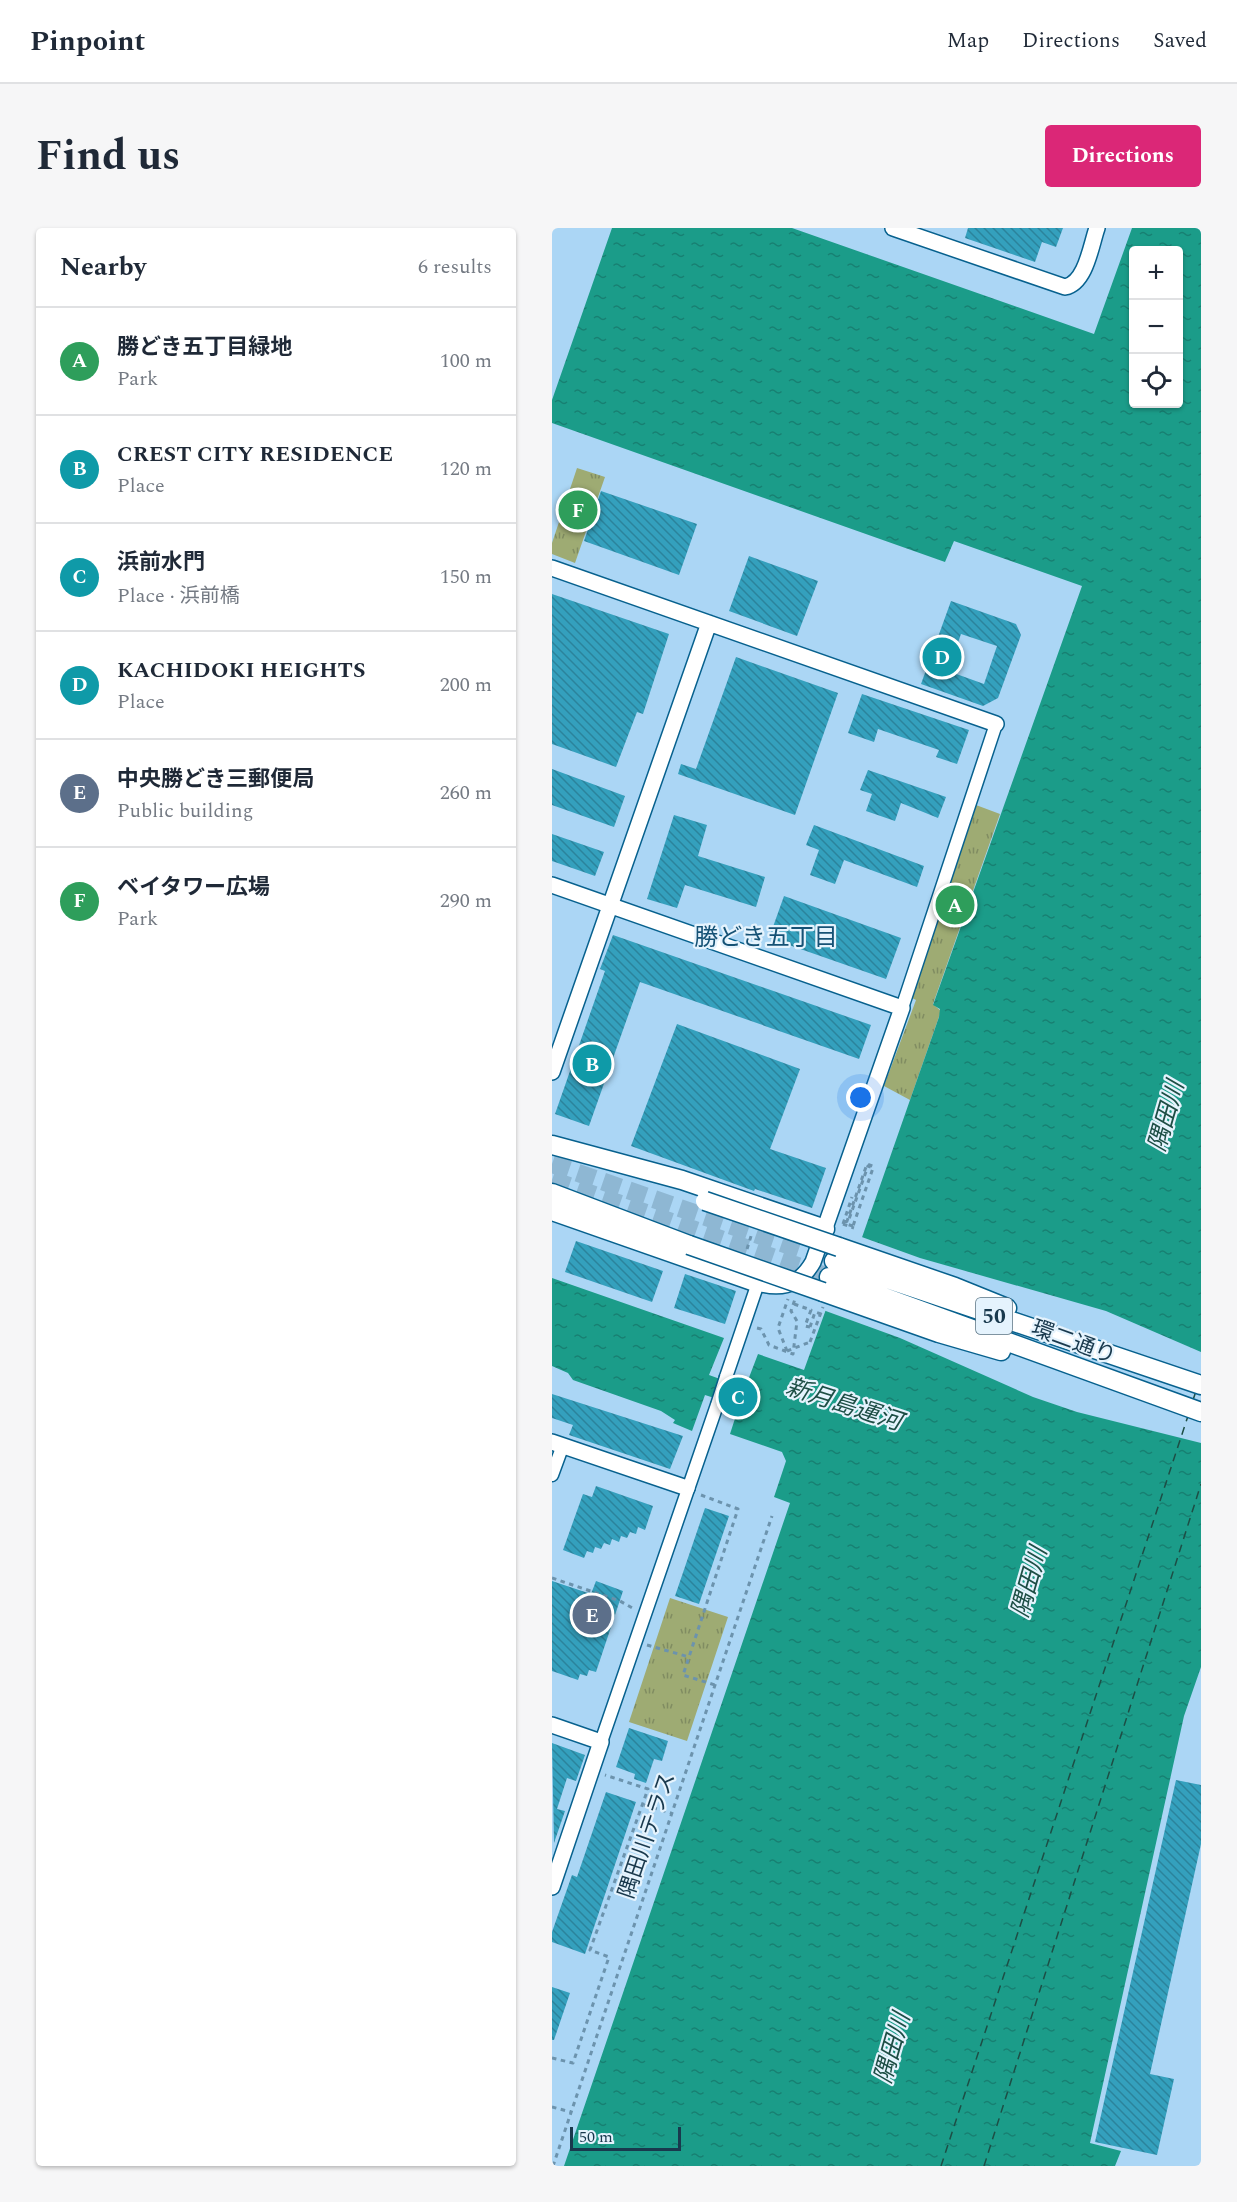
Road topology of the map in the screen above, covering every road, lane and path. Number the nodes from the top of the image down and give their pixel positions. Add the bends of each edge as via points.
1 (893, 228) edge
2 (1097, 228) edge
3 (918, 232) edge
4 (552, 568) edge
5 (709, 623) junction
6 (996, 724) joint
7 (552, 885) edge
8 (610, 905) junction
9 (902, 1008) junction
10 (552, 1072) edge
11 (552, 1145) edge
12 (552, 1151) edge
13 (552, 1193) edge
14 (852, 1197) dead end
15 (761, 1206) junction
16 (552, 1211) edge
17 (832, 1224) junction
18 (738, 1276) junction
19 (758, 1283) junction
20 (798, 1292) dead end
21 (789, 1296) dead end
22 (795, 1305) junction
23 (755, 1327) dead end
24 (1155, 1369) junction
25 (1201, 1385) edge
26 (1146, 1394) junction
27 (1201, 1412) edge
28 (557, 1443) edge
29 (552, 1475) edge
30 (687, 1488) junction
31 (701, 1495) dead end
32 (772, 1516) dead end
33 (552, 1578) edge
34 (634, 1609) dead end
35 (646, 1645) dead end
36 (689, 1657) junction
37 (715, 1685) junction
38 (552, 1725) edge
39 (601, 1743) junction
40 (603, 1774) dead end
41 (644, 1805) junction
42 (671, 1814) junction
43 (552, 1887) edge
44 (552, 2058) edge
45 (552, 2107) edge
46 (571, 2112) junction
47 (553, 2166) edge

1 - 3 street
2 - 3 street via 1079,278 1065,287
4 - 5 street
5 - 6 street
5 - 8 street
6 - 9 street
7 - 8 street
8 - 9 street
8 - 10 street
9 - 17 street
11 - 15 main road
12 - 24 main road, 50, bridge via 955,1287
13 - 26 main road, 50, bridge via 939,1333
14 - 17 path, bridge via 843,1224 854,1228 875,1167 867,1164 846,1224 853,1226 873,1168 868,1166 850,1219 848,1222
15 - 17 main road
15 - 18 path
16 - 18 main road
17 - 19 street via 799,1280 776,1288
18 - 19 main road
19 - 30 street, bridge
20 - 22 path
21 - 22 path, bridge via 778,1328 787,1351 810,1342 820,1314 815,1312 810,1327 805,1326 811,1311
22 - 23 path via 791,1311 797,1321 793,1354 769,1345 761,1329
24 - 25 main road, 環二通り / 50
24 - 26 main road, 環二通り / 50 via 831,1269
26 - 27 main road, 環二通り / 50
28 - 29 street
28 - 30 street
30 - 39 street
31 - 36 path via 738,1509
32 - 37 path, 隅田川テラス
33 - 34 path
35 - 36 path
36 - 37 path via 683,1675
37 - 42 path, 隅田川テラス
38 - 39 street
39 - 43 street
40 - 41 path via 648,1789
41 - 42 path
41 - 44 path via 590,1950 609,1956 573,2063
42 - 46 path, 隅田川テラス
45 - 46 path
46 - 47 path, 隅田川テラス

